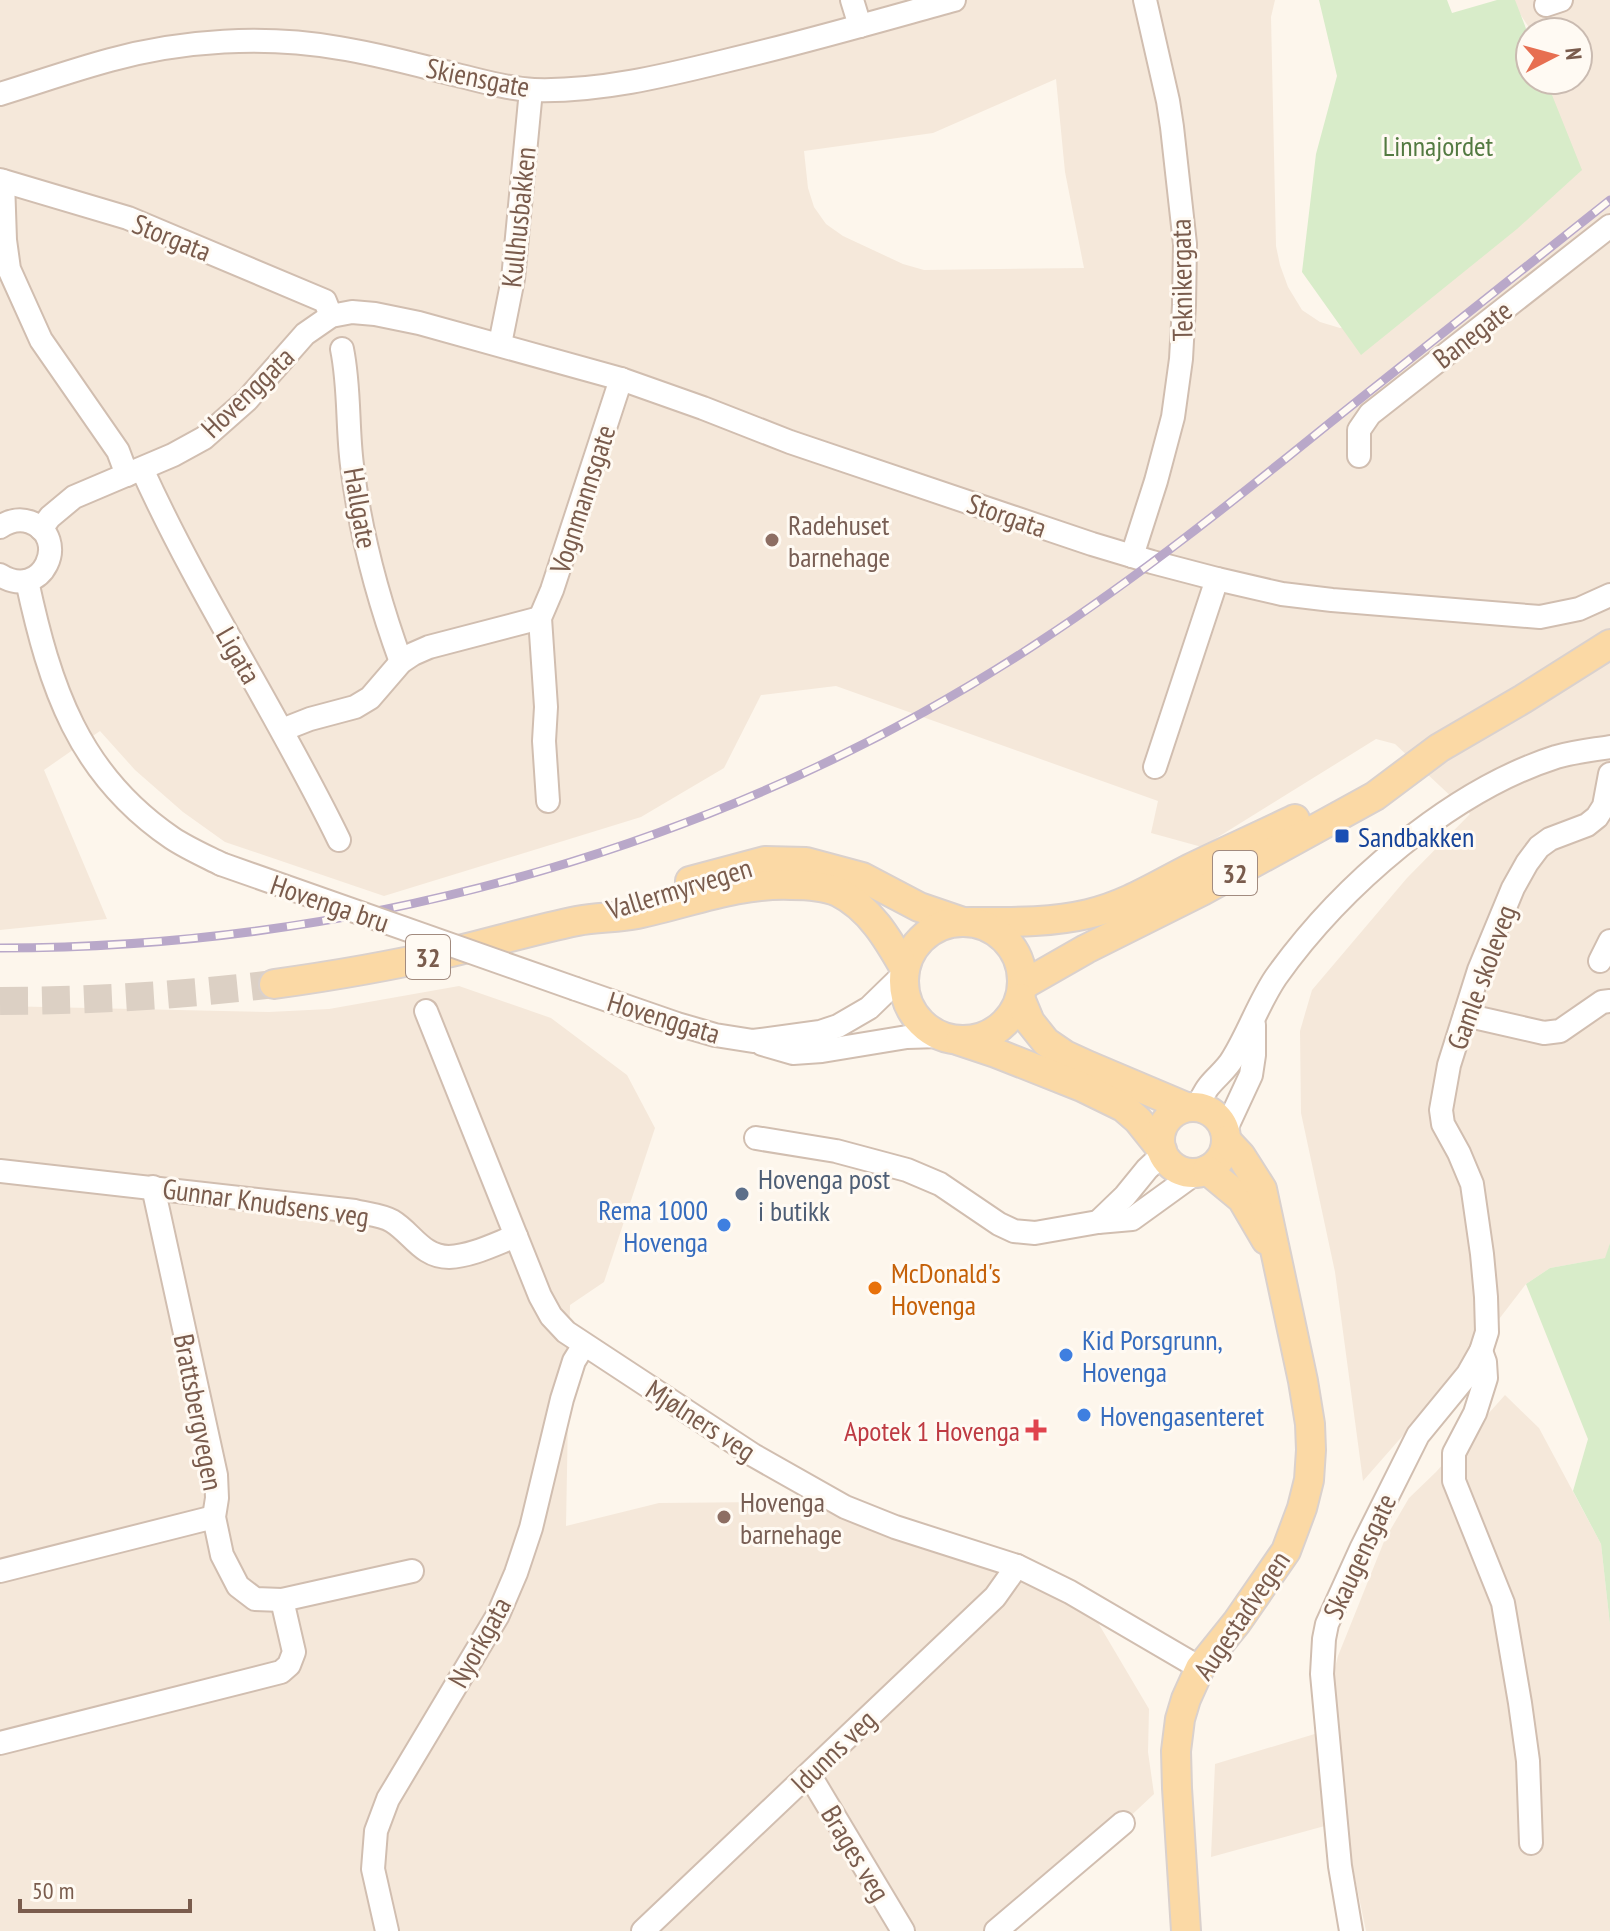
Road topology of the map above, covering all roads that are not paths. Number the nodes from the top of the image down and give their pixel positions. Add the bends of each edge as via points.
1 (852, 0) edge
2 (954, 0) edge
3 (1145, 0) edge
4 (860, 26) junction
5 (531, 90) junction
6 (0, 94) edge
7 (1, 180) edge
8 (1610, 226) edge
9 (331, 316) junction
10 (500, 344) junction
11 (342, 349) dead end
12 (621, 379) junction
13 (1359, 456) dead end
14 (134, 472) junction
15 (0, 527) edge
16 (41, 529) junction
17 (1132, 556) junction
18 (0, 575) edge
19 (1217, 579) junction
20 (27, 581) junction
21 (1610, 595) edge
22 (540, 618) junction
23 (1610, 644) edge
24 (401, 662) junction
25 (282, 730) junction
26 (1439, 748) junction
27 (1609, 753) edge
28 (1155, 767) dead end
29 (1610, 774) edge
30 (548, 801) dead end
31 (339, 840) dead end
32 (580, 920) junction
33 (965, 922) junction
34 (904, 971) junction
35 (274, 984) tunnel mouth
36 (576, 989) joint
37 (1021, 992) junction
38 (1610, 1001) edge
39 (426, 1011) dead end
40 (1465, 1015) junction
41 (1254, 1020) junction
42 (950, 1038) junction
43 (753, 1041) junction
44 (1191, 1107) junction
45 (1225, 1135) junction
46 (756, 1138) dead end
47 (1162, 1152) junction
48 (0, 1171) edge
49 (1202, 1171) junction
50 (153, 1187) junction
51 (1478, 1219) joint
52 (1098, 1222) junction
53 (516, 1236) junction
54 (1275, 1254) junction
55 (584, 1345) junction
56 (1481, 1351) junction
57 (214, 1517) junction
58 (1017, 1566) junction
59 (0, 1571) edge
60 (412, 1571) dead end
61 (282, 1600) junction
62 (1200, 1668) junction
63 (0, 1743) edge
64 (809, 1774) junction
65 (1123, 1823) dead end
66 (1531, 1843) dead end
67 (387, 1931) edge
68 (643, 1931) edge
69 (903, 1931) edge
70 (996, 1931) edge
71 (1186, 1931) edge
72 (1351, 1931) edge

1 - 4 street
2 - 4 street, Skiensgate
3 - 17 street, Teknikergata via 1172,127 1185,244 1184,305 1173,417
4 - 5 street, Skiensgate via 684,72 602,86
5 - 6 street, Skiensgate via 375,54 248,40 111,59
5 - 10 street, Kullhusbakken via 513,279
7 - 9 street, Storgata via 128,218 325,301
7 - 14 street, Ligata via 9,269 41,340
8 - 13 street, Banegate via 1370,414 1359,430
9 - 10 street, Storgata via 375,314
9 - 14 street, Hovenggata via 305,334 247,400 204,438
10 - 12 street, Storgata
11 - 24 street, Hallgate via 356,489 386,622
12 - 17 street, Storgata via 790,442
12 - 22 street, Vognmannsgate
14 - 16 street, Hovenggata via 74,497
14 - 25 street, Ligata
15 - 16 street via 16,520
16 - 20 street via 50,555 43,571
17 - 19 street, Storgata
18 - 20 street
19 - 21 street, Storgata via 1332,600 1540,617 1579,609
19 - 28 street
20 - 36 street, Hovenga bru, bridge via 69,719 124,799 174,840 221,864
22 - 24 street via 429,647
22 - 30 street, Vognmannsgate
23 - 26 main road, 32
24 - 25 street via 370,698 355,707
25 - 31 street, Ligata
26 - 33 main road, 32 via 1109,908 1065,918
26 - 37 main road, 32 via 1375,796 1075,955
27 - 41 street via 1556,758 1496,782 1425,828 1340,900 1276,977
29 - 40 street, Gamle skoleveg via 1597,817 1550,839 1527,863 1479,970
32 - 33 main road, Vallermyrvegen / 32 via 631,898 775,861 847,872 919,907
32 - 34 main road, Vallermyrvegen / 32 via 635,915 747,886 811,885 857,904 890,943
32 - 35 main road, Vallermyrvegen / 32 via 446,953
33 - 34 main road, 32 via 931,929 918,941
33 - 37 main road, 32 via 991,929 1007,942 1019,960
34 - 42 main road, 32 via 910,1007 922,1024
34 - 43 street, Hovenggata via 869,1008 838,1026
36 - 43 street, Hovenggata via 677,1024
37 - 42 main road, 32 via 1012,1015 999,1028 980,1038
37 - 44 main road via 1030,1022 1056,1049
38 - 40 street via 1560,1031 1544,1033
39 - 53 street, Mjølners veg
40 - 51 street, Gamle skoleveg via 1441,1110 1472,1184
41 - 44 street via 1231,1062
41 - 45 street via 1251,1075
42 - 43 street, Hovenggata via 907,1037 793,1053
42 - 47 main road via 1123,1107
44 - 45 main road via 1215,1115
44 - 47 main road via 1176,1111 1164,1125
45 - 49 main road via 1221,1158
45 - 54 main road, Augestadvegen via 1262,1189
46 - 52 street via 907,1170 940,1184 1014,1231 1035,1233
47 - 49 main road via 1179,1170
47 - 52 street
48 - 50 street, Gunnar Knudsens veg
49 - 52 street via 1132,1219
49 - 54 main road, Augestadvegen via 1242,1199
50 - 53 street, Gunnar Knudsens veg via 355,1211 391,1220 418,1245 448,1257
50 - 57 street, Brattsbergvegen via 216,1475
51 - 56 street, Skaugensgate via 1487,1332
53 - 55 street, Mjølners veg via 551,1316
54 - 62 main road, Augestadvegen via 1310,1424 1309,1480 1286,1551
55 - 58 street, Mjølners veg via 753,1455 845,1507
55 - 67 street, Nyorkgata via 562,1399 516,1573 498,1615 388,1799 376,1831 373,1869
56 - 66 street, Skaugensgate via 1486,1378 1454,1453 1454,1481 1503,1603 1528,1761
56 - 72 street, Skaugensgate via 1418,1435 1327,1624 1322,1674
57 - 59 street
57 - 61 street, Brattsbergvegen via 222,1555 238,1586 255,1599
58 - 62 street, Mjølners veg
58 - 64 street, Idunns veg via 995,1597
60 - 61 street, Brattsbergvegen
61 - 63 street via 294,1652 281,1672
62 - 71 main road, Augestadvegen via 1180,1719 1176,1751
64 - 68 street, Idunns veg
64 - 69 street, Brages veg
65 - 70 street

